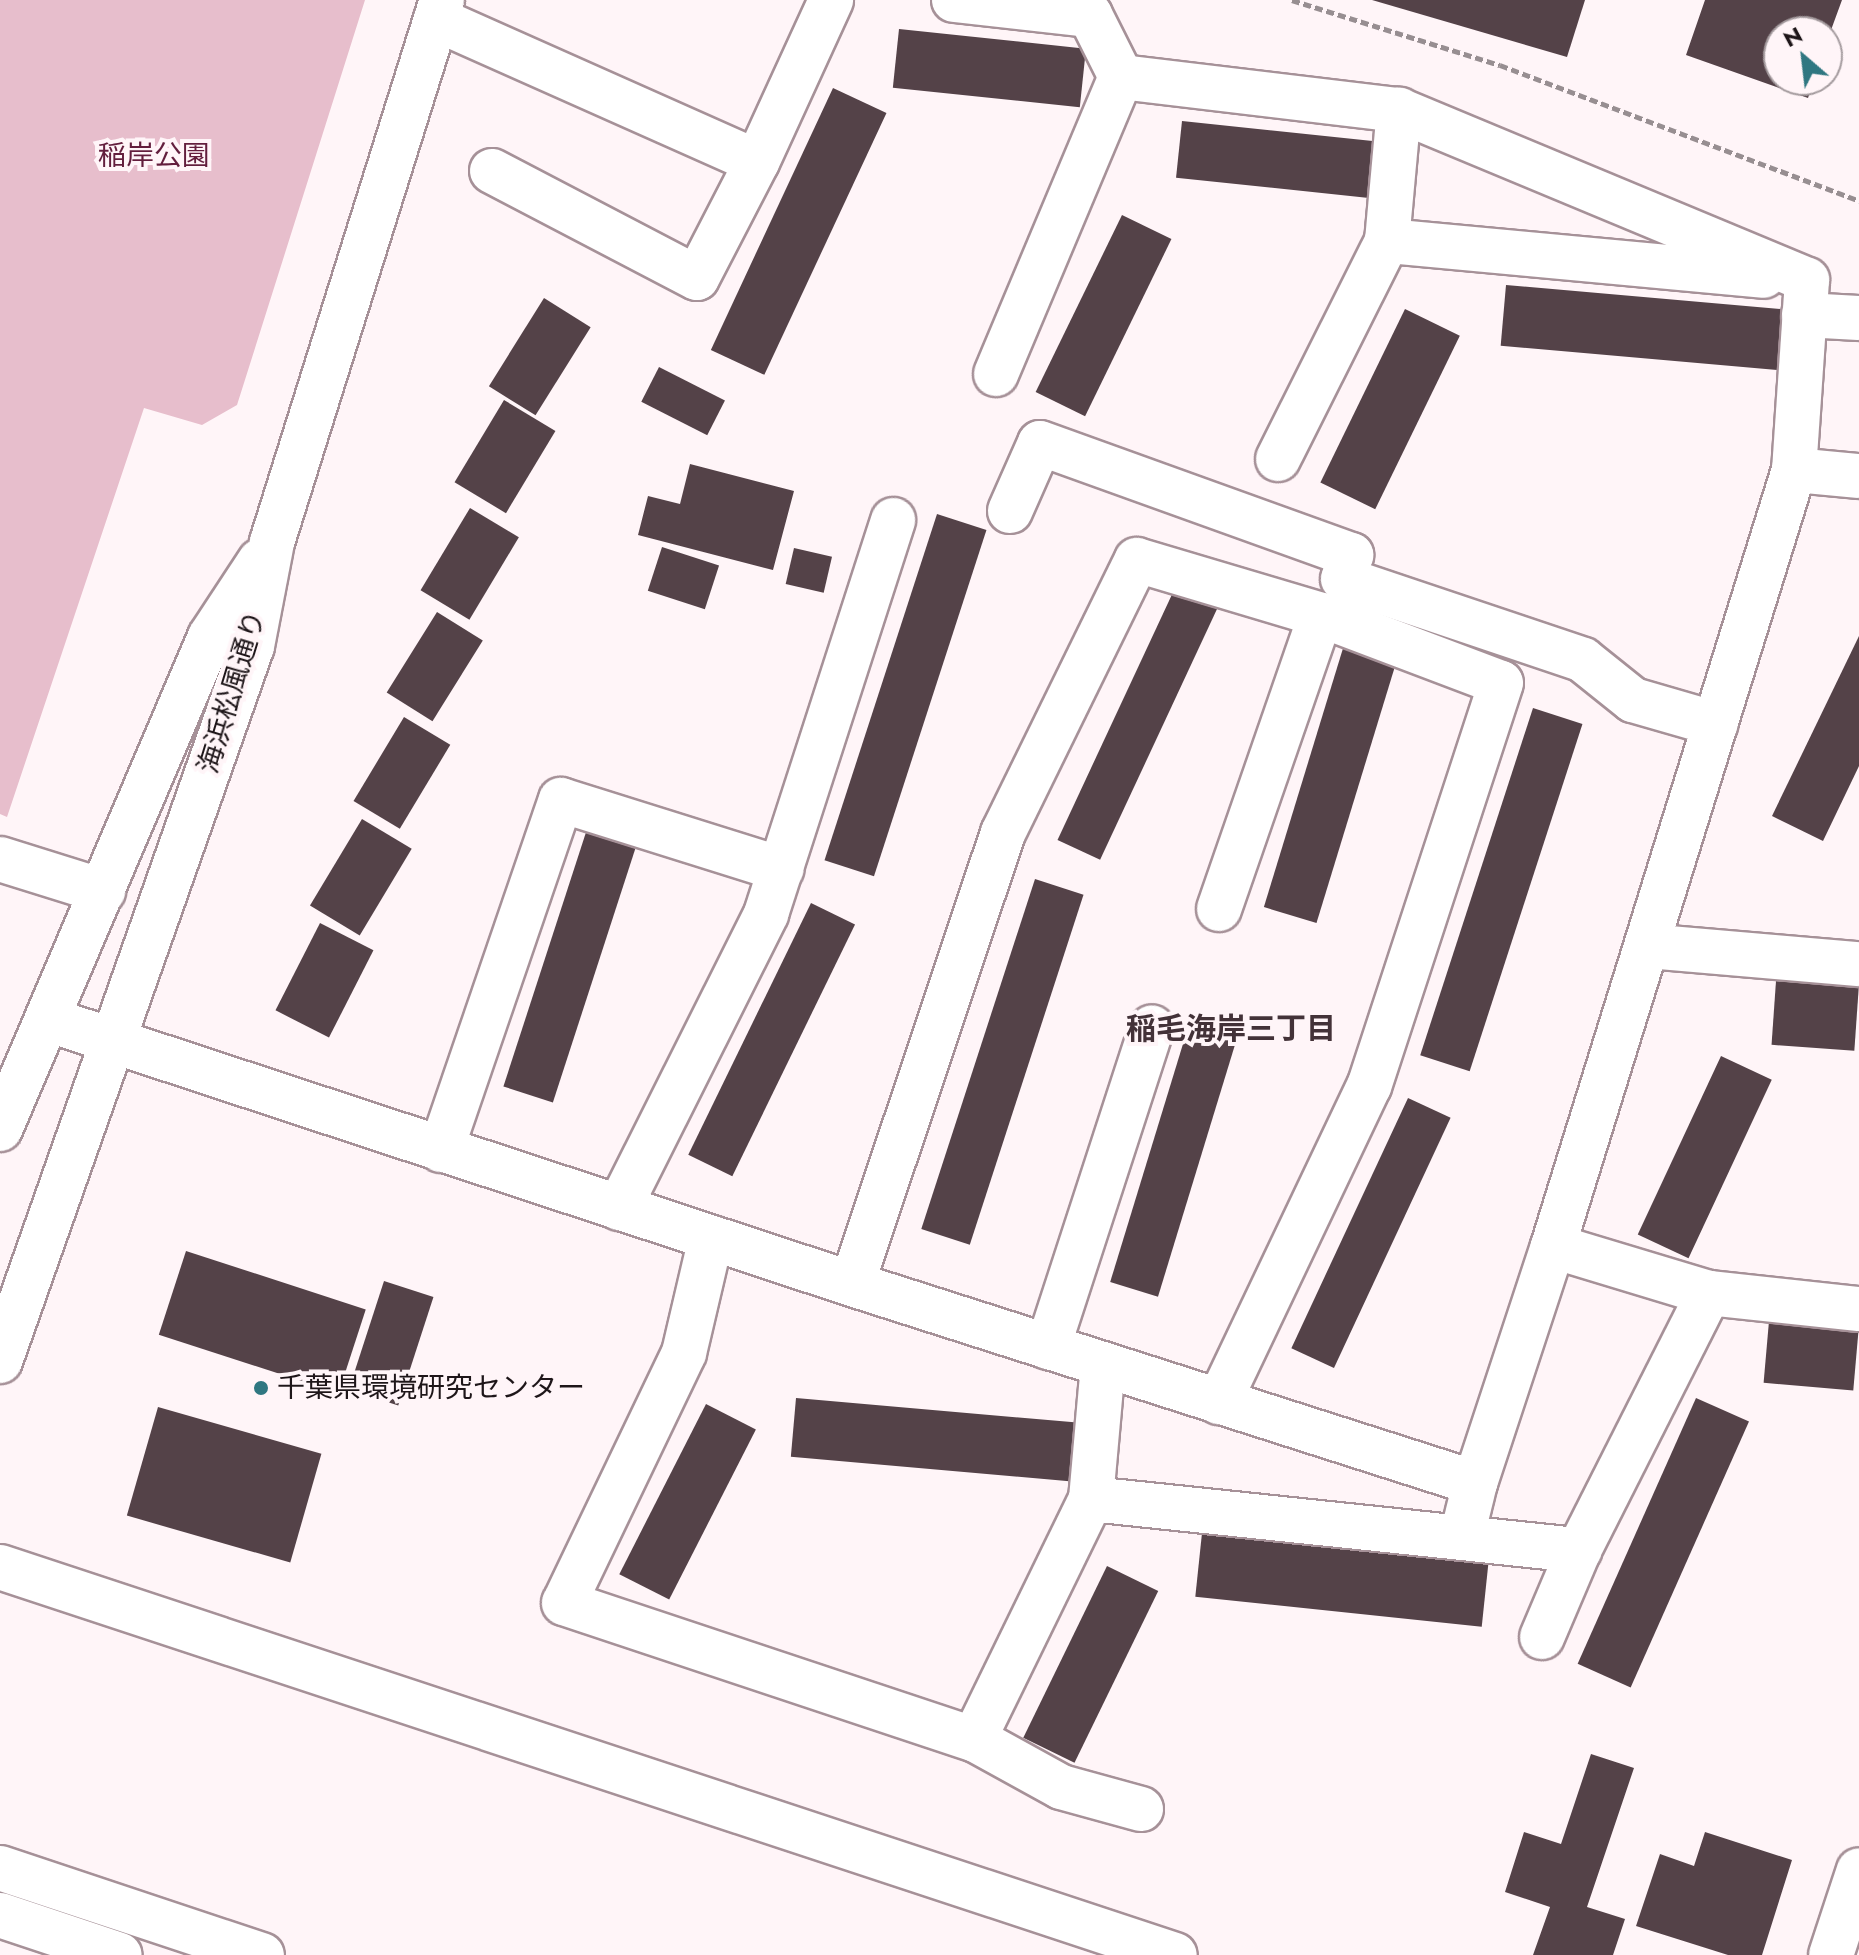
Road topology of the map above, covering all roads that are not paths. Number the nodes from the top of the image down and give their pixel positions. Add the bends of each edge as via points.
1 (831, 0) edge
2 (954, 0) edge
3 (439, 10) edge
4 (1121, 77) junction
5 (1399, 110) junction
6 (757, 162) junction
7 (492, 171) dead end
8 (1387, 241) junction
9 (1806, 298) junction
10 (1859, 318) edge
11 (996, 374) dead end
12 (1278, 459) dead end
13 (1794, 470) junction
14 (1859, 476) edge
15 (1010, 511) dead end
16 (893, 520) dead end
17 (272, 542) junction
18 (1321, 615) junction
19 (1716, 724) junction
20 (0, 859) edge
21 (781, 869) junction
22 (103, 891) junction
23 (1219, 909) dead end
24 (1647, 946) junction
25 (1859, 964) edge
26 (47, 1019) junction
27 (1152, 1027) dead end
28 (112, 1042) junction
29 (0, 1129) edge
30 (441, 1150) junction
31 (619, 1208) junction
32 (711, 1238) junction
33 (1553, 1246) junction
34 (852, 1284) junction
35 (1709, 1293) junction
36 (1859, 1309) edge
37 (1048, 1347) junction
38 (0, 1361) edge
39 (1103, 1365) junction
40 (1219, 1402) junction
41 (1475, 1483) junction
42 (1091, 1499) junction
43 (1462, 1536) junction
44 (1579, 1550) junction
45 (0, 1567) edge
46 (1542, 1637) dead end
47 (974, 1739) junction
48 (1141, 1809) dead end
49 (0, 1868) edge
50 (1859, 1870) edge
51 (0, 1915) edge
52 (120, 1955) edge
53 (262, 1955) edge
54 (1175, 1955) edge
55 (1831, 1955) edge

1 - 6 street
2 - 4 street via 1090,15
3 - 6 street
3 - 17 street
4 - 5 street
4 - 11 street
5 - 8 street
5 - 9 street
6 - 7 street via 697,278
8 - 9 street
8 - 12 street
9 - 10 street
9 - 13 street
13 - 14 street
13 - 19 street
15 - 19 street via 1040,443 1351,555 1343,579 1583,660 1633,700
16 - 21 street
17 - 22 street, 海浜松風通り via 210,637
17 - 28 street, 海浜松風通り via 252,646
18 - 23 street
18 - 34 street via 1137,560 1003,833
18 - 40 street via 1501,683 1369,1086
19 - 24 street
20 - 22 street
21 - 30 street via 561,800
21 - 31 street via 766,914
22 - 26 street, 海浜松風通り
24 - 25 street
24 - 33 street
26 - 28 street
26 - 29 street, 海浜松風通り
27 - 37 street
28 - 30 street
28 - 38 street, 海浜松風通り
30 - 31 street
31 - 32 street
32 - 34 street
32 - 47 street via 684,1353 564,1603
33 - 35 street
33 - 41 street
34 - 37 street
35 - 36 street
35 - 44 street
37 - 39 street
39 - 40 street
39 - 42 street
40 - 41 street
41 - 43 street
42 - 43 street
42 - 47 street
43 - 44 street
44 - 46 street
45 - 54 street
47 - 48 street via 1061,1787
49 - 53 street
50 - 55 street
51 - 52 street

